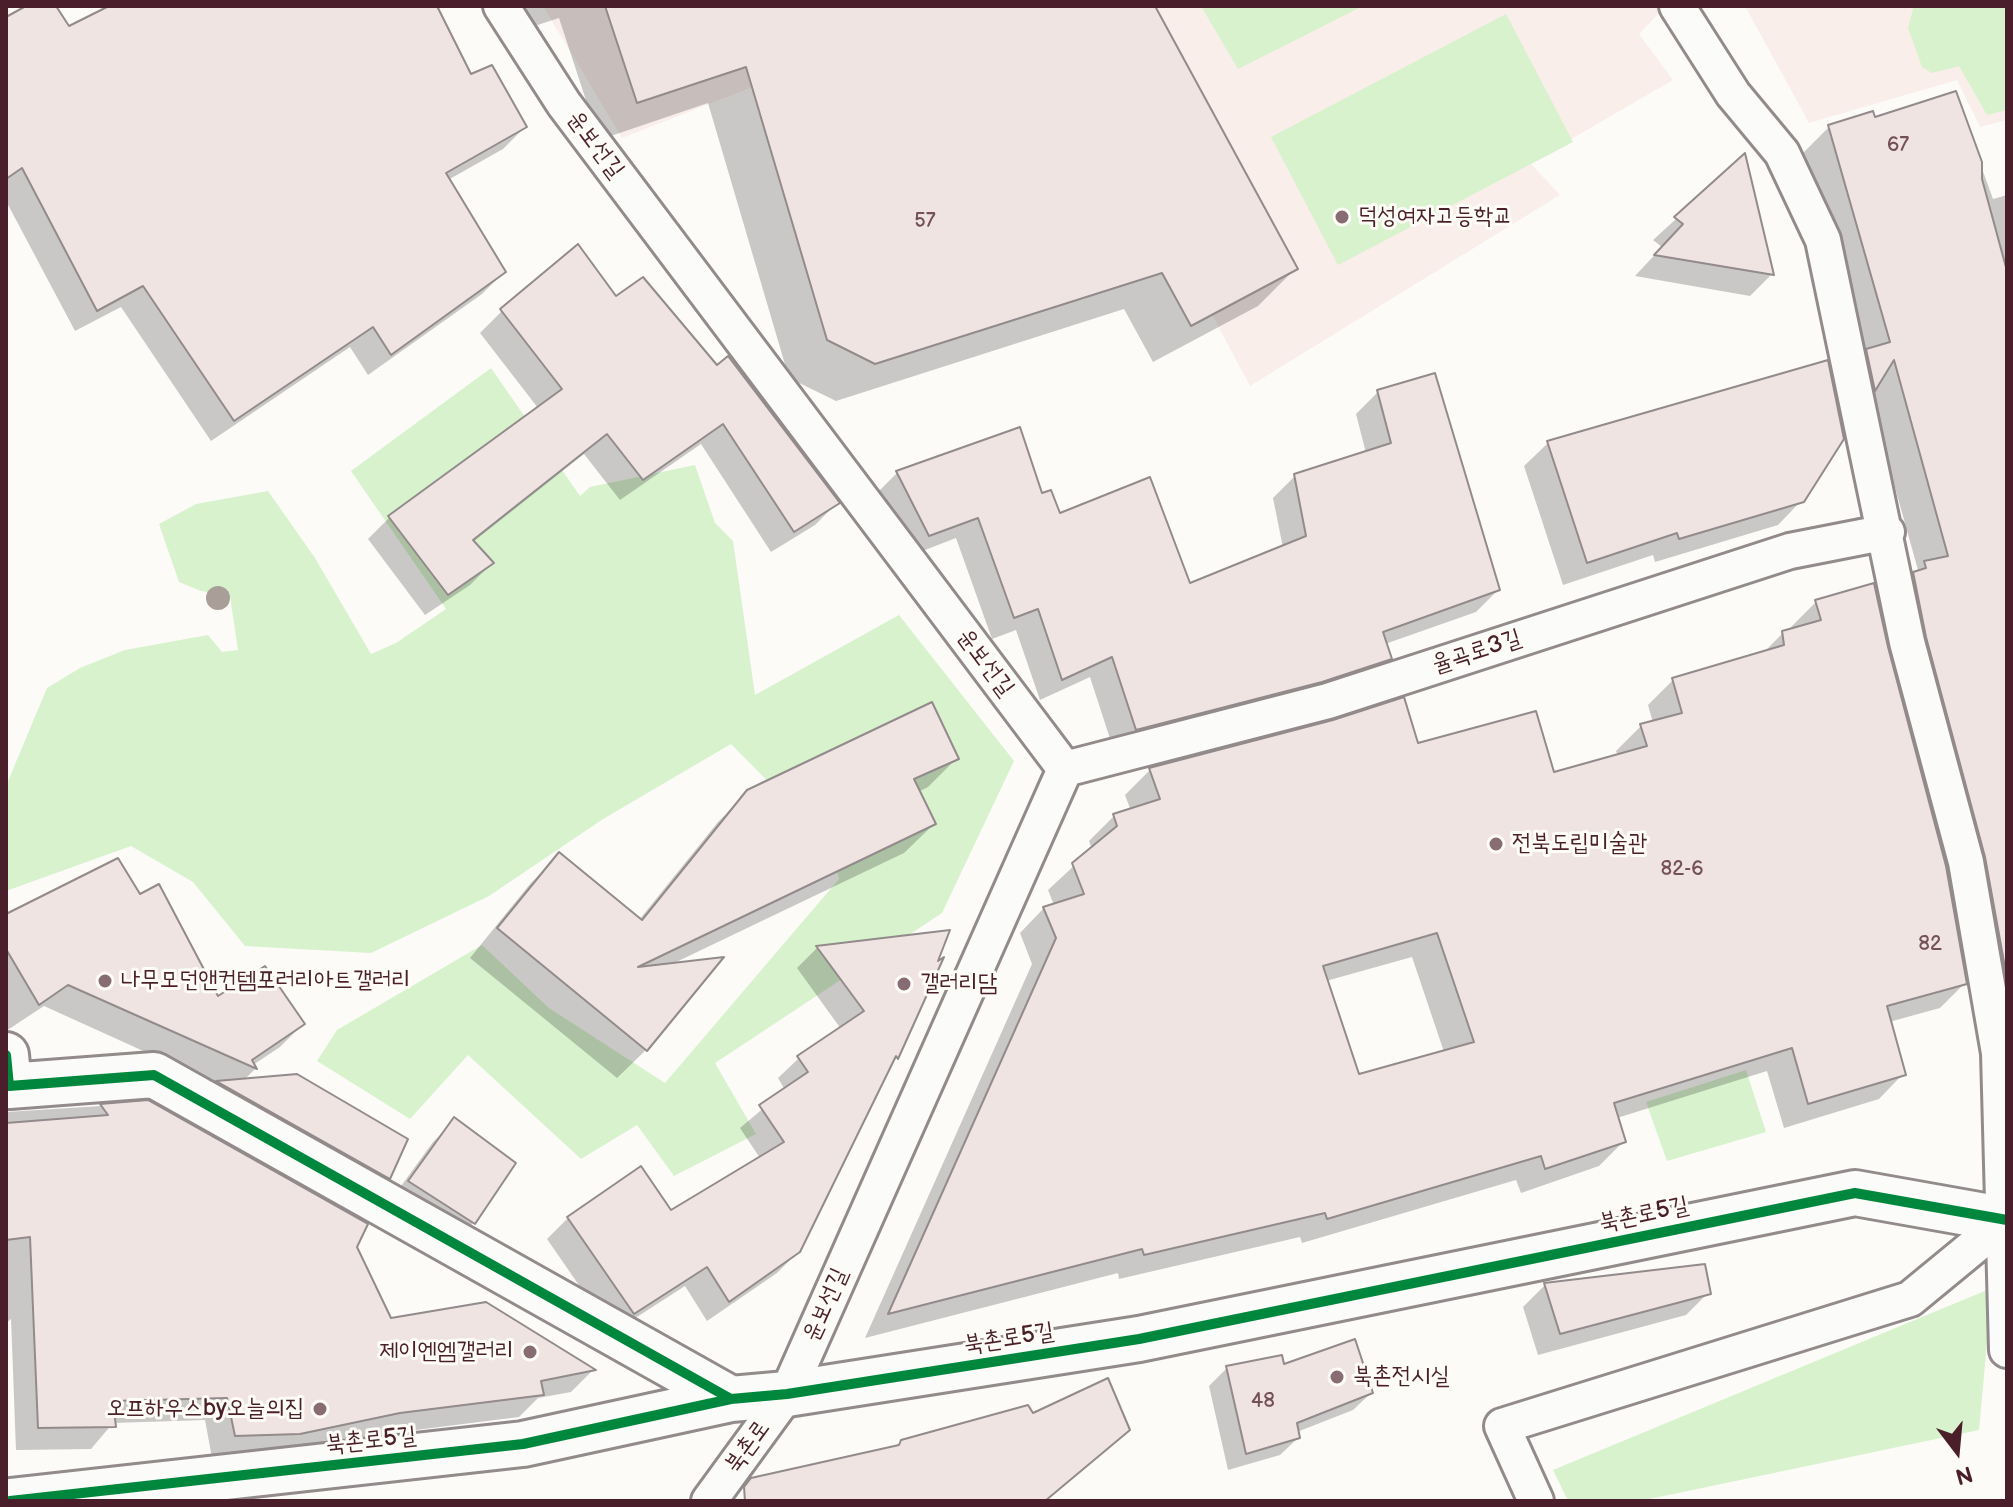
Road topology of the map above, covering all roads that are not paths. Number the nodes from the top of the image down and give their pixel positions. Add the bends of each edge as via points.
1 (501, 6) edge
2 (1677, 6) edge
3 (1887, 532) junction
4 (1065, 769) junction
5 (7, 1076) edge
6 (2006, 1220) edge
7 (2007, 1350) edge
8 (787, 1394) junction
9 (731, 1399) junction
10 (10, 1501) edge
11 (709, 1501) edge
12 (1536, 1501) edge

1 - 4 lane, 윤보선길 via 564,104
2 - 3 lane via 1733,94 1782,153 1823,240
3 - 4 lane, 율곡로3길 via 1790,551 1328,701
3 - 6 lane via 1907,642 1971,892 1999,1053
4 - 8 lane, 윤보선길
5 - 9 street via 154,1075
6 - 7 lane
6 - 8 street, 북촌로5길 via 1855,1193 1139,1339
6 - 12 lane via 1910,1299 1502,1426
8 - 9 street, 북촌로5길
8 - 11 lane, 북촌로
9 - 10 street, 북촌로5길 via 523,1444

